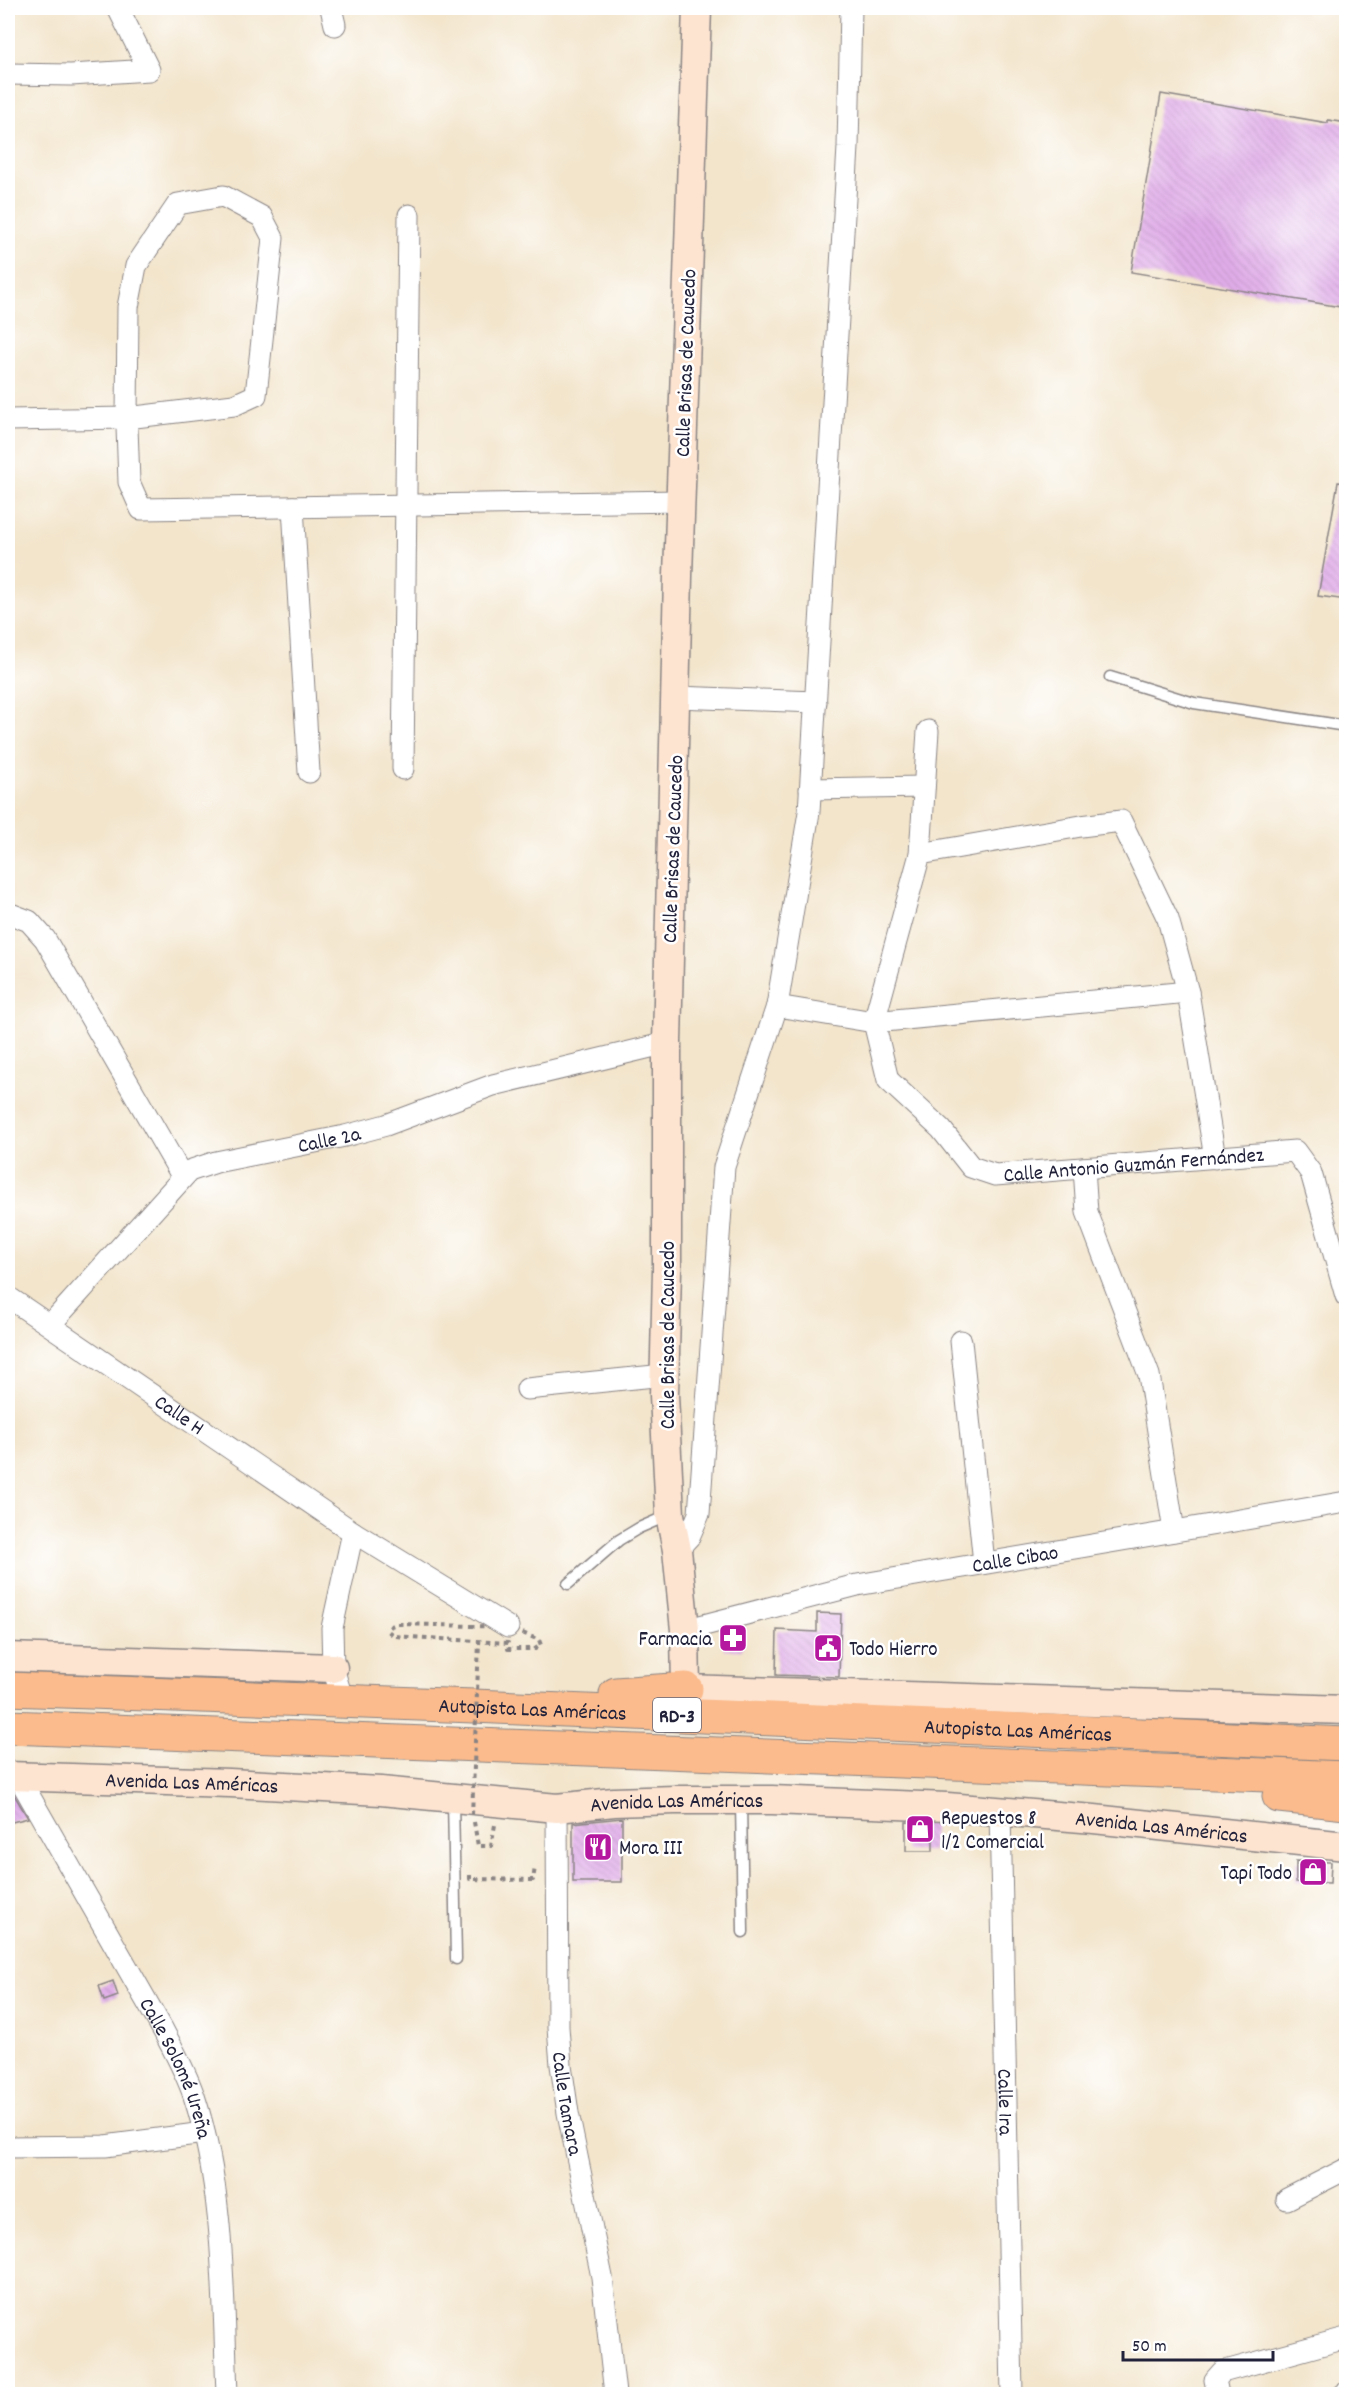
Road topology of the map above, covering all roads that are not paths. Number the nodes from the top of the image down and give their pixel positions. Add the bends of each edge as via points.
1 (118, 8) edge
2 (698, 8) edge
3 (852, 8) edge
4 (8, 74) edge
5 (409, 215) dead end
6 (127, 418) junction
7 (8, 420) edge
8 (681, 501) junction
9 (407, 505) junction
10 (293, 507) junction
11 (1110, 676) dead end
12 (676, 697) junction
13 (816, 702) junction
14 (1347, 726) edge
15 (928, 731) dead end
16 (403, 769) dead end
17 (309, 772) dead end
18 (924, 787) junction
19 (810, 789) junction
20 (920, 854) junction
21 (8, 913) edge
22 (1188, 992) junction
23 (777, 1006) junction
24 (874, 1022) junction
25 (667, 1043) junction
26 (1215, 1158) junction
27 (1083, 1168) junction
28 (182, 1176) junction
29 (1347, 1296) edge
30 (8, 1297) edge
31 (50, 1325) junction
32 (961, 1341) dead end
33 (664, 1375) junction
34 (527, 1389) dead end
35 (1347, 1502) edge
36 (670, 1515) junction
37 (353, 1532) junction
38 (1174, 1532) junction
39 (677, 1550) junction
40 (984, 1563) junction
41 (568, 1584) dead end
42 (508, 1627) road end
43 (685, 1630) junction
44 (8, 1658) edge
45 (333, 1668) junction
46 (8, 1689) edge
47 (686, 1689) junction
48 (343, 1701) junction
49 (474, 1706) junction
50 (1347, 1710) edge
51 (8, 1727) edge
52 (1347, 1744) edge
53 (1033, 1767) junction
54 (13, 1776) edge
55 (1347, 1778) edge
56 (741, 1800) junction
57 (1347, 1803) edge
58 (463, 1806) junction
59 (556, 1808) junction
60 (1000, 1811) junction
61 (1347, 1846) edge
62 (743, 1932) dead end
63 (456, 1959) dead end
64 (204, 2133) junction
65 (8, 2147) edge
66 (1347, 2169) edge
67 (1287, 2199) dead end
68 (1347, 2338) edge
69 (227, 2394) edge
70 (615, 2394) edge
71 (1012, 2394) edge
72 (1218, 2394) edge

1 - 4 street via 149,70
2 - 8 street, Calle Brisas de Caucedo
3 - 13 street
5 - 9 street
6 - 6 street via 234,405 256,395 273,238 262,217 223,196 178,204 142,257 136,266 128,307
6 - 7 street
6 - 10 street via 129,482 141,509
8 - 9 street
8 - 12 street, Calle Brisas de Caucedo
9 - 10 street
9 - 16 street
10 - 17 street
11 - 14 lane via 1194,703
12 - 13 street
12 - 25 street, Calle Brisas de Caucedo
13 - 19 street
15 - 18 street, Calle Antonio Guzmán Fernández
18 - 19 street
18 - 20 street, Calle Antonio Guzmán Fernández
19 - 23 street
20 - 22 street via 1121,821 1168,919
20 - 24 street, Calle Antonio Guzmán Fernández
21 - 28 street via 29,921 45,939
22 - 24 street
22 - 26 street
23 - 24 street
23 - 39 street via 724,1167 699,1514 689,1537
24 - 27 street, Calle Antonio Guzmán Fernández via 888,1080 941,1129 971,1167 995,1175
25 - 28 street, Calle 2a via 493,1086 386,1125 216,1162
25 - 33 street, Calle Brisas de Caucedo
26 - 27 street, Calle Antonio Guzmán Fernández
26 - 29 street, Calle Antonio Guzmán Fernández via 1295,1151 1311,1173
27 - 38 street via 1087,1212 1149,1375
28 - 31 street, Calle 2a
30 - 31 street, Calle H
31 - 37 street, Calle H
32 - 40 street
33 - 34 street
33 - 36 street, Calle Brisas de Caucedo
35 - 38 street, Calle Cibao
36 - 39 street, Calle Brisas de Caucedo
36 - 41 lane via 619,1540
37 - 42 street, Calle H
37 - 45 street via 332,1628
38 - 40 street, Calle Cibao
39 - 43 street, Calle Brisas de Caucedo
40 - 43 street, Calle Cibao via 856,1585
43 - 47 street, Calle Brisas de Caucedo
44 - 45 street
45 - 48 street
46 - 48 highway, Autopista Las Américas / RD-3
47 - 49 highway
47 - 50 street
48 - 49 highway, Autopista Las Américas / RD-3
49 - 52 highway, Autopista Las Américas / RD-3
51 - 53 highway, Autopista Las Américas / RD-3
53 - 55 highway, Autopista Las Américas / RD-3
53 - 57 highway
54 - 58 street, Avenida Las Américas via 230,1783
54 - 64 street, Calle Solomé Ureña via 183,2067
56 - 59 street, Avenida Las Américas via 634,1801
56 - 60 street, Avenida Las Américas
56 - 62 lane
58 - 59 street, Avenida Las Américas
58 - 63 lane
59 - 70 street, Calle Tamara via 561,2065 567,2113 602,2277
60 - 61 street, Avenida Las Américas
60 - 71 street, Calle 1ra
64 - 65 street via 105,2146
64 - 69 street, Calle Solomé Ureña via 216,2204
66 - 67 street
68 - 72 street via 1222,2372 1215,2380

